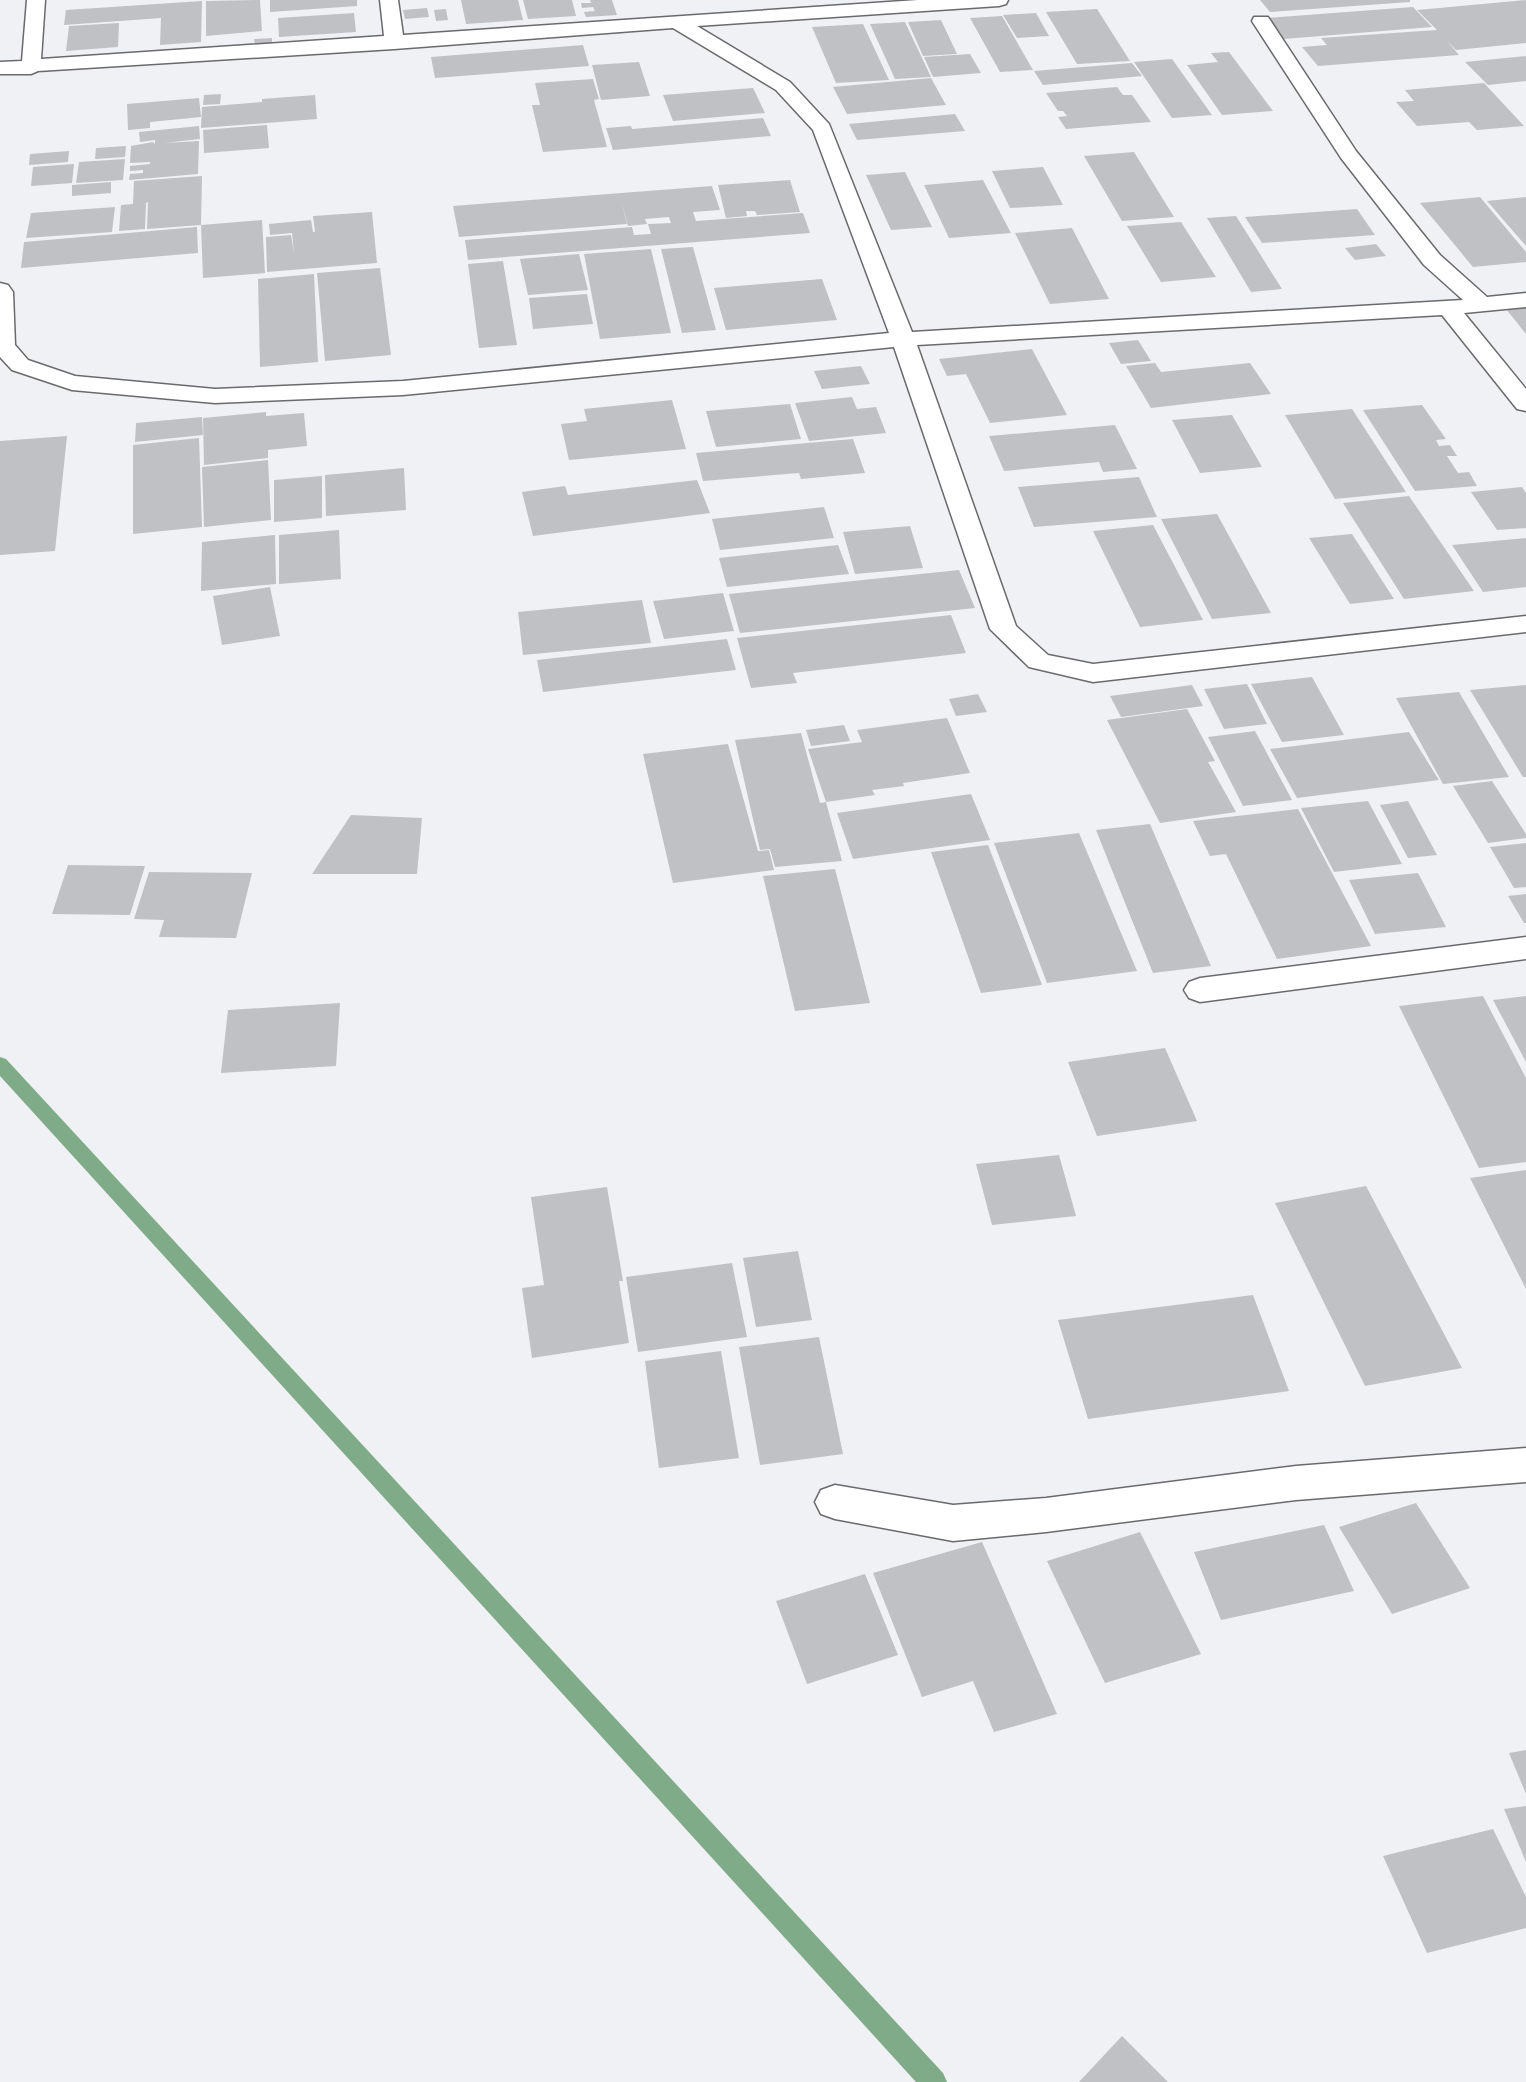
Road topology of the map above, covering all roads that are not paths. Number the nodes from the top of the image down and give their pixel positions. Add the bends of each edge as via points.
1 (36, 0) edge
2 (389, 0) edge
3 (999, 0) edge
4 (1261, 21) dead end
5 (678, 23) junction
6 (394, 43) junction
7 (0, 68) edge
8 (31, 68) junction
9 (0, 290) edge
10 (1526, 300) edge
11 (1482, 304) junction
12 (1448, 308) junction
13 (903, 339) junction
14 (1526, 404) edge
15 (1526, 624) edge
16 (1526, 948) edge
17 (1200, 990) dead end
18 (1526, 1465) edge
19 (835, 1502) dead end

1 - 8 street
2 - 6 street
3 - 5 street
4 - 11 street via 1348,154 1432,260
5 - 6 street
5 - 13 street via 783,86 822,128
6 - 8 street
7 - 8 street
9 - 13 street via 3,346 20,365 72,383 215,396 403,387
10 - 11 street
11 - 12 street
12 - 13 street
12 - 14 street
13 - 15 street via 1004,629 1039,661 1093,673
16 - 17 street
18 - 19 street via 1296,1483 952,1523

